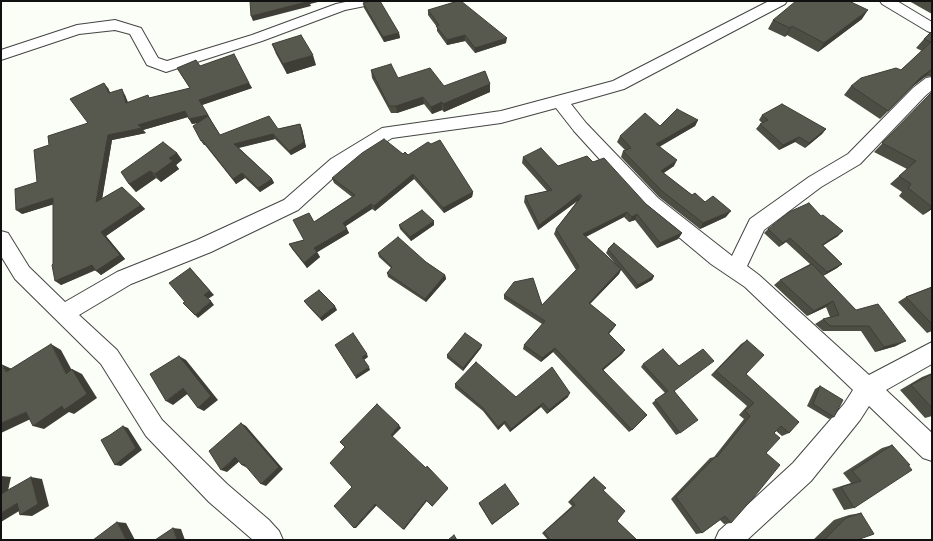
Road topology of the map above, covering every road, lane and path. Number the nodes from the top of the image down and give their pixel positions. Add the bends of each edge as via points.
1 (370, 1) edge
2 (780, 1) edge
3 (887, 1) edge
4 (932, 28) edge
5 (1, 55) edge
6 (932, 82) edge
7 (559, 100) junction
8 (1, 239) edge
9 (735, 270) junction
10 (63, 314) junction
11 (932, 352) edge
12 (868, 388) junction
13 (932, 449) edge
14 (270, 540) edge
15 (728, 540) edge

1 - 5 street via 341,7 257,38 166,67 152,61 136,31 115,25 77,30
2 - 7 street via 618,85
3 - 4 street
6 - 9 street via 919,92 854,159 815,182 757,225
7 - 9 street via 580,127 651,203
7 - 10 street via 501,117 388,132 337,164 291,205 204,246 124,278
8 - 10 street via 22,273
9 - 12 street via 752,281
10 - 14 street via 109,357 154,428 218,493
11 - 12 street
12 - 13 street
12 - 15 street via 852,412 802,472

